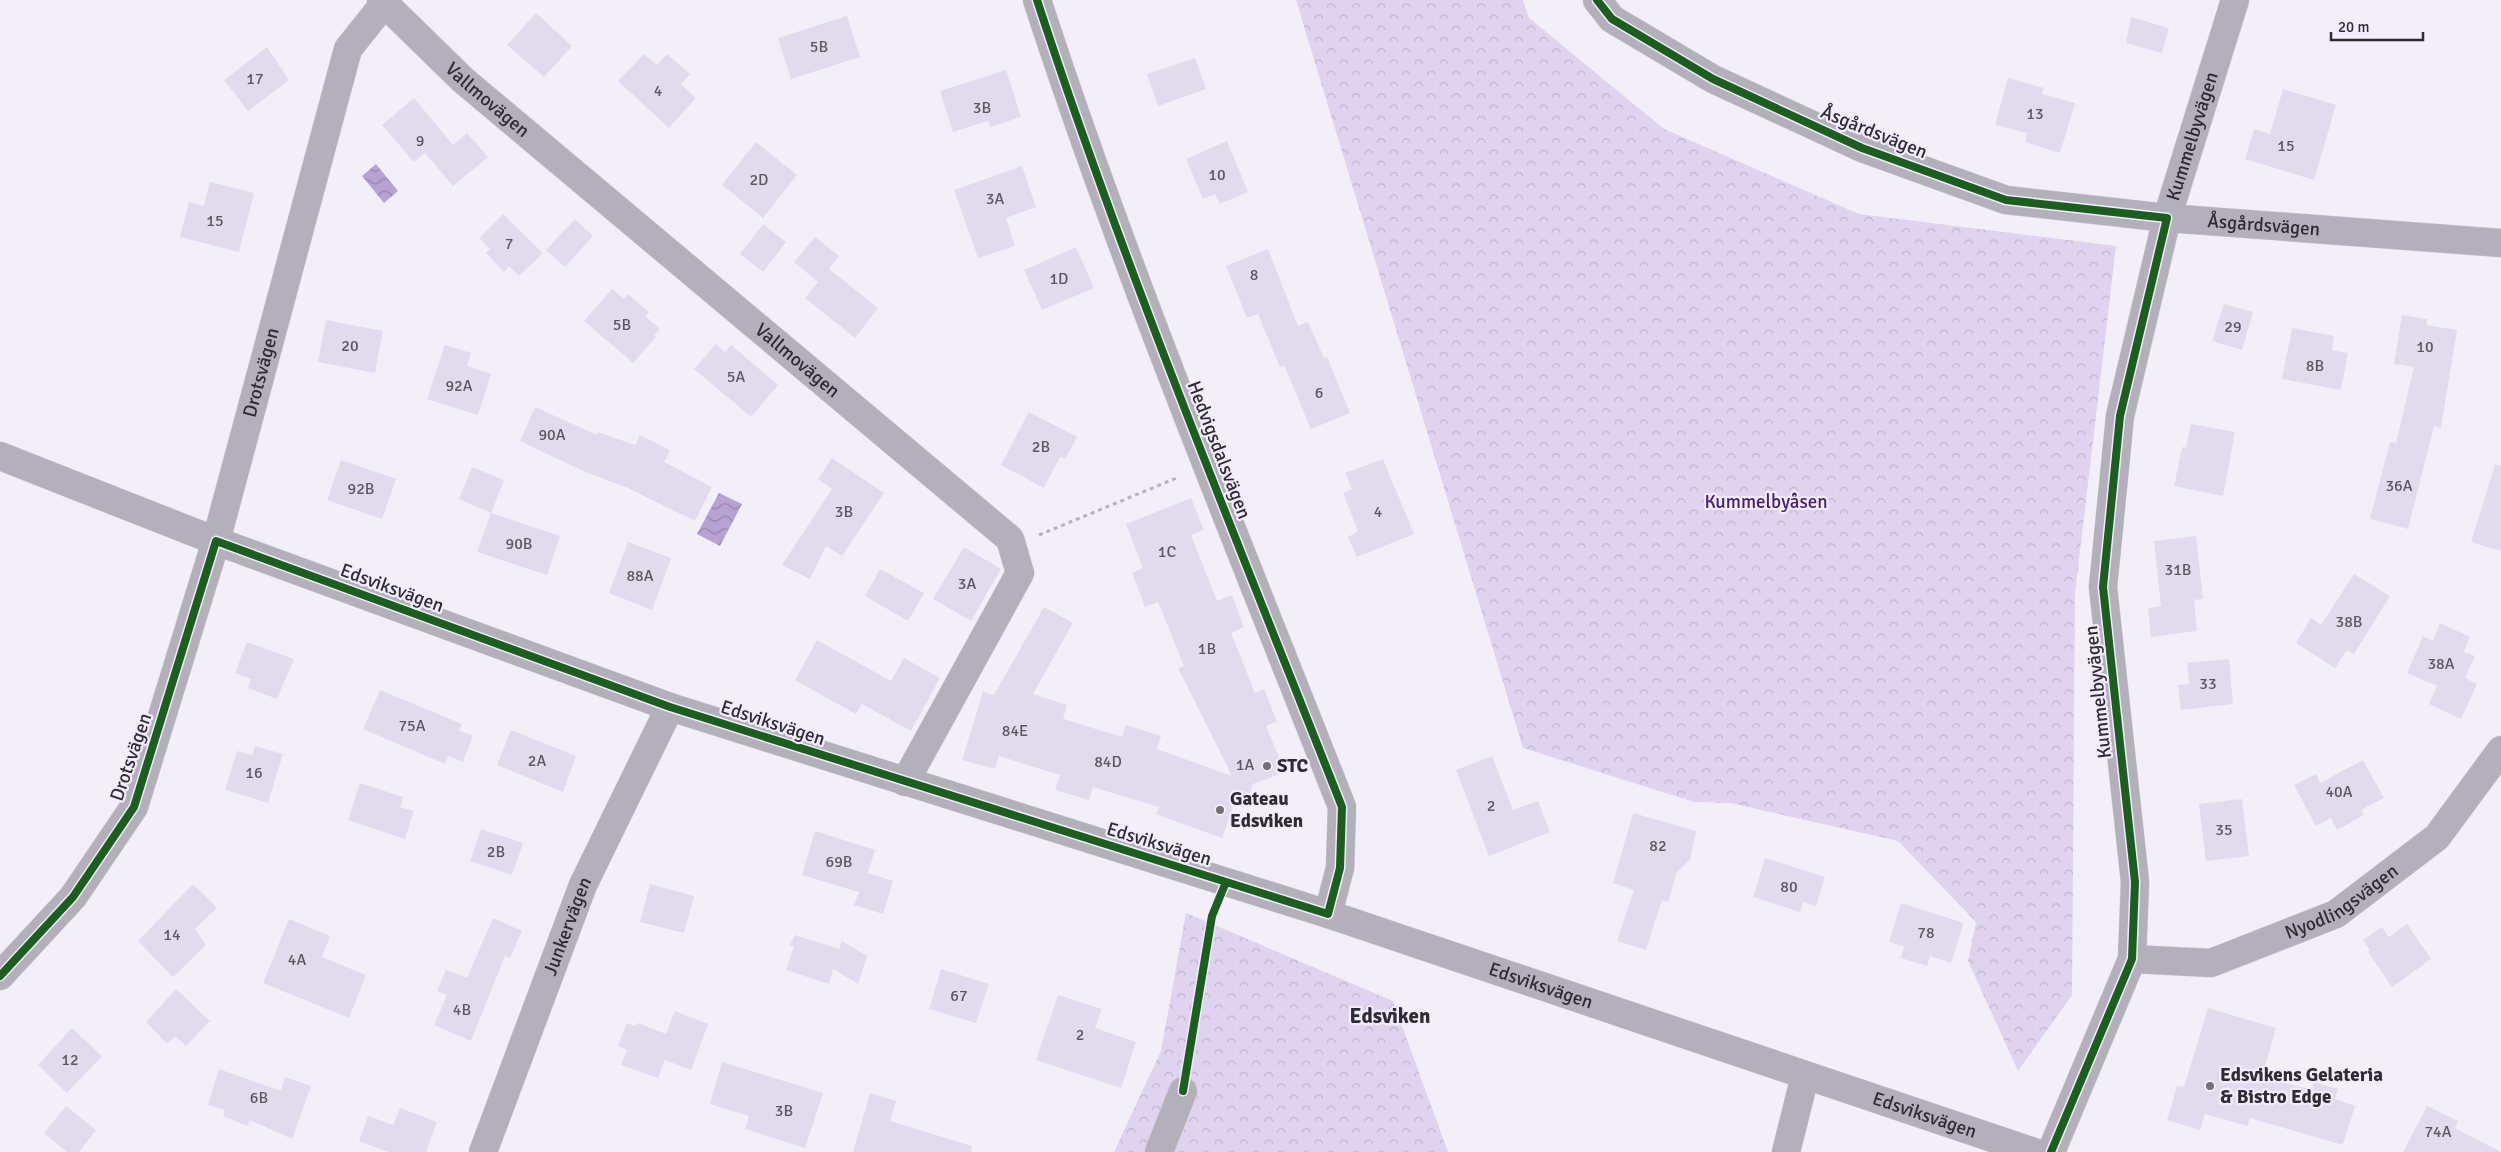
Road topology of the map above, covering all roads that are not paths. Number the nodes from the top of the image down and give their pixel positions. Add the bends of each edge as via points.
1 (1037, 0) edge
2 (1597, 0) edge
3 (2235, 0) edge
4 (384, 1) edge
5 (2167, 218) junction
6 (2501, 243) edge
7 (0, 456) edge
8 (216, 541) junction
9 (670, 707) junction
10 (2501, 750) edge
11 (905, 782) junction
12 (1328, 914) junction
13 (2132, 959) junction
14 (0, 976) edge
15 (1805, 1076) junction
16 (1184, 1091) dead end
17 (483, 1152) edge
18 (1159, 1152) edge
19 (1786, 1152) edge
20 (2034, 1152) edge
21 (2051, 1152) edge

1 - 12 street, Hedvigsdalsvägen via 1074,112 1207,465 1342,807 1340,868
2 - 5 street, Åsgårdsvägen via 1612,19 1713,78 1862,148 2006,200
3 - 5 street, Kummelbyvägen
4 - 8 street, Drotsvägen via 348,49
4 - 11 street, Vallmovägen via 463,80 1010,539 1020,573
5 - 6 street, Åsgårdsvägen
5 - 13 street, Kummelbyvägen via 2120,416 2102,587 2136,882
7 - 8 street, Edsviksvägen
8 - 9 street, Edsviksvägen
8 - 14 street, Drotsvägen via 134,807 73,897
9 - 11 street, Edsviksvägen
9 - 17 street, Junkervägen via 583,885
10 - 13 street, Nyodlingsvägen via 2438,837 2336,914 2211,963
11 - 12 street, Edsviksvägen
12 - 15 street, Edsviksvägen
13 - 21 street, Kummelbyvägen
15 - 19 street
15 - 20 street, Edsviksvägen
16 - 18 street

